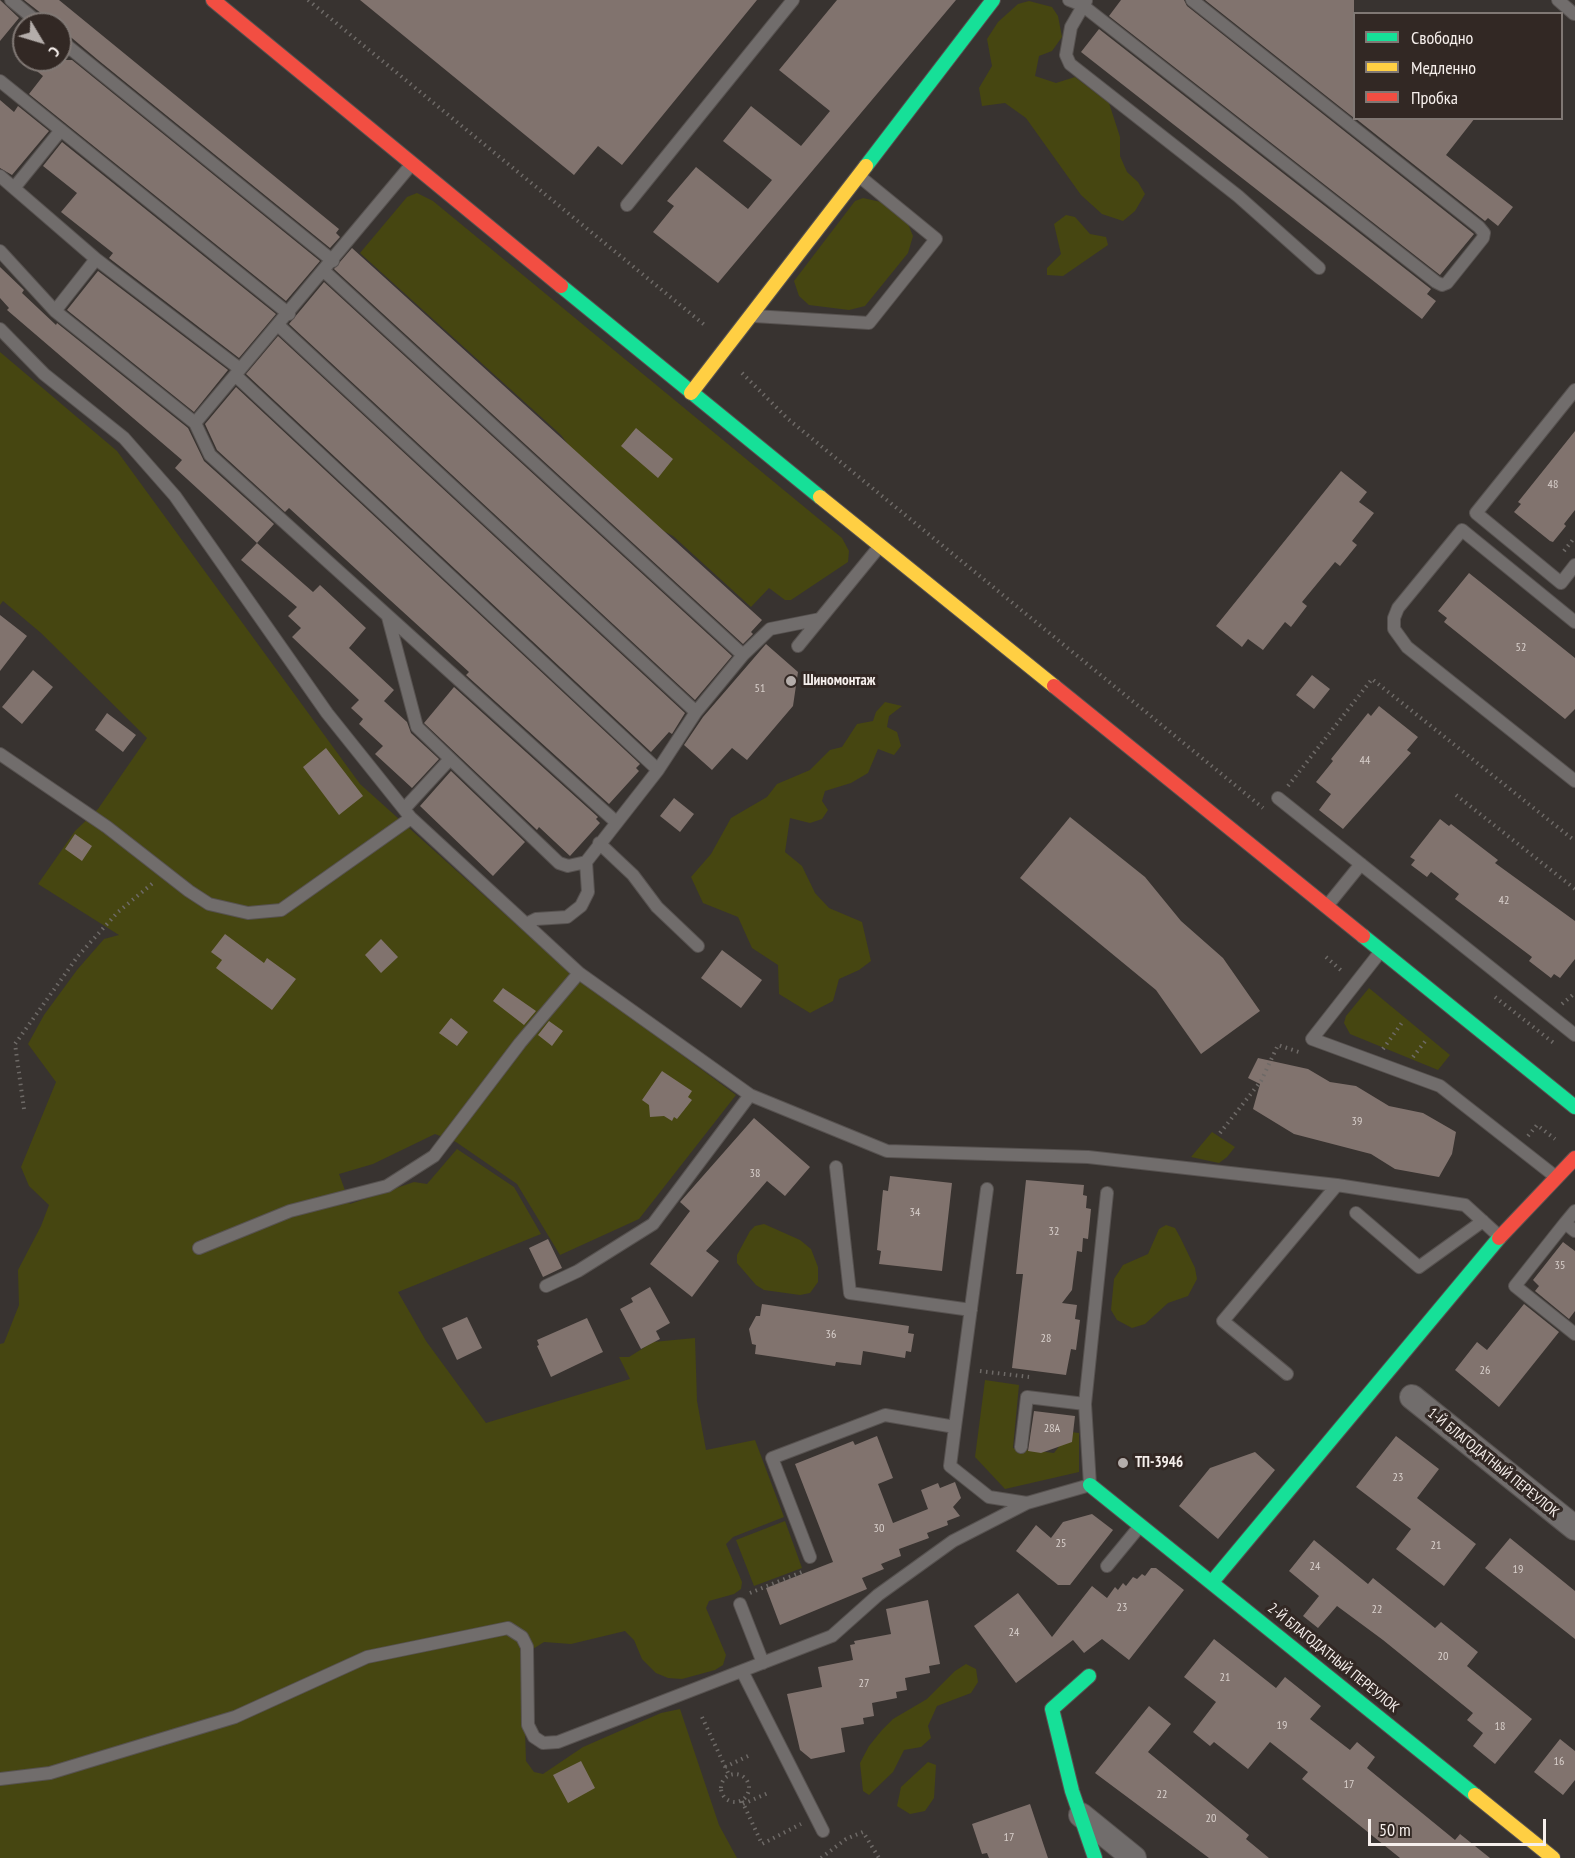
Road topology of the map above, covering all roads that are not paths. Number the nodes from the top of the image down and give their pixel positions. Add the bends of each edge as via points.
1 (11, 0) edge
2 (213, 0) edge
3 (794, 0) edge
4 (993, 0) edge
5 (1069, 0) edge
6 (1192, 0) edge
7 (1558, 0) edge
8 (1084, 2) edge
9 (26, 12) edge
10 (1574, 14) edge
11 (72, 50) edge
12 (0, 81) edge
13 (61, 130) junction
14 (412, 164) junction
15 (0, 176) edge
16 (858, 176) junction
17 (14, 188) junction
18 (627, 205) dead end
19 (0, 251) edge
20 (96, 259) junction
21 (333, 261) junction
22 (1319, 268) dead end
23 (324, 272) junction
24 (55, 311) junction
25 (288, 314) junction
26 (750, 316) junction
27 (279, 326) junction
28 (0, 328) edge
29 (238, 372) junction
30 (1575, 390) edge
31 (691, 393) junction
32 (195, 423) junction
33 (880, 546) junction
34 (1575, 565) edge
35 (388, 616) junction
36 (820, 620) junction
37 (1575, 622) edge
38 (798, 646) dead end
39 (743, 655) junction
40 (696, 712) junction
41 (0, 754) edge
42 (450, 759) junction
43 (658, 770) junction
44 (1575, 781) edge
45 (1281, 794) road end
46 (408, 813) junction
47 (616, 822) junction
48 (599, 843) junction
49 (586, 862) junction
50 (1361, 864) junction
51 (1326, 907) junction
52 (526, 924) junction
53 (698, 946) dead end
54 (1381, 951) junction
55 (579, 973) junction
56 (1575, 1035) edge
57 (750, 1095) junction
58 (1575, 1107) edge
59 (1575, 1158) edge
60 (836, 1167) dead end
61 (1557, 1178) junction
62 (1337, 1185) junction
63 (987, 1190) dead end
64 (1107, 1193) dead end
65 (1575, 1211) edge
66 (1356, 1213) dead end
67 (1483, 1221) junction
68 (1570, 1227) edge
69 (1500, 1237) junction
70 (199, 1248) dead end
71 (546, 1286) dead end
72 (971, 1310) junction
73 (1575, 1334) edge
74 (1287, 1374) dead end
75 (1412, 1397) dead end
76 (1085, 1404) junction
77 (955, 1427) junction
78 (1021, 1447) dead end
79 (1090, 1485) junction
80 (1027, 1503) junction
81 (1140, 1525) junction
82 (1575, 1528) edge
83 (810, 1557) road end
84 (1107, 1566) dead end
85 (1212, 1582) junction
86 (740, 1604) road end
87 (763, 1663) junction
88 (742, 1671) junction
89 (1089, 1676) dead end
90 (0, 1779) edge
91 (1080, 1815) junction
92 (824, 1831) dead end
93 (1095, 1858) edge
94 (1134, 1858) edge
95 (1553, 1858) edge

1 - 9 lane
2 - 14 street
3 - 18 lane
4 - 16 street
5 - 8 lane
6 - 8 lane via 1479,227 1483,238 1447,283 1436,282
7 - 10 lane
8 - 22 lane via 1071,27 1066,55 1070,64 1238,196
11 - 21 lane
12 - 13 lane
13 - 17 lane
13 - 25 lane
14 - 21 lane
14 - 31 street
15 - 17 lane
16 - 26 street
16 - 26 lane via 936,239 869,323
17 - 20 lane
19 - 24 lane
20 - 24 lane
20 - 29 lane
21 - 23 lane
23 - 25 lane
23 - 39 lane
24 - 32 lane
25 - 27 lane
26 - 31 street
27 - 29 lane
27 - 40 lane
28 - 46 lane via 44,375 124,438 175,496 327,713
29 - 32 lane
29 - 43 lane
30 - 34 lane via 1476,513 1561,583
31 - 33 street
32 - 35 lane via 210,455
33 - 36 lane
33 - 51 street
35 - 42 lane via 417,728
35 - 47 lane
36 - 38 lane
36 - 39 lane via 770,629
37 - 44 lane via 1462,530 1394,618 1394,629 1407,647
39 - 40 lane
40 - 43 lane
41 - 46 lane via 107,827 209,904 248,913 281,910
42 - 46 lane
42 - 49 lane via 559,862 568,866
43 - 47 lane
45 - 50 lane
46 - 52 lane
47 - 48 lane
48 - 49 lane
48 - 53 lane
49 - 52 lane via 588,892 581,906 567,917 536,919
50 - 51 lane
50 - 56 lane
51 - 54 street
52 - 55 lane
54 - 58 street
54 - 61 lane via 1312,1039 1440,1086
55 - 57 lane
55 - 70 lane via 434,1156 387,1186 290,1211
57 - 62 lane via 887,1151 1088,1157
57 - 71 lane via 652,1224 578,1271
59 - 61 street
60 - 72 lane via 850,1293
61 - 69 street
62 - 67 lane via 1465,1205
62 - 74 lane via 1223,1321
63 - 72 lane
64 - 76 lane
65 - 68 lane
66 - 67 lane via 1419,1267
67 - 69 lane
68 - 73 lane via 1515,1286
69 - 85 street
72 - 77 lane
75 - 82 street, 1-Й БЛАГОДАТНЫЙ ПЕРЕУЛОК
76 - 78 lane via 1027,1397
76 - 79 lane
77 - 80 lane via 950,1466 989,1497
77 - 83 lane via 885,1415 772,1458
79 - 80 lane
79 - 81 street, 2-Й БЛАГОДАТНЫЙ ПЕРЕУЛОК
80 - 87 lane via 953,1541 878,1595 832,1636
81 - 84 lane
81 - 85 street, 2-Й БЛАГОДАТНЫЙ ПЕРЕУЛОК
85 - 95 street, 2-Й БЛАГОДАТНЫЙ ПЕРЕУЛОК
86 - 87 lane
87 - 88 lane
88 - 90 lane via 558,1742 543,1743 534,1737 528,1725 527,1647 522,1637 508,1628 367,1657 235,1717 50,1773
88 - 92 lane
89 - 91 street via 1052,1709
91 - 93 street
91 - 94 street

